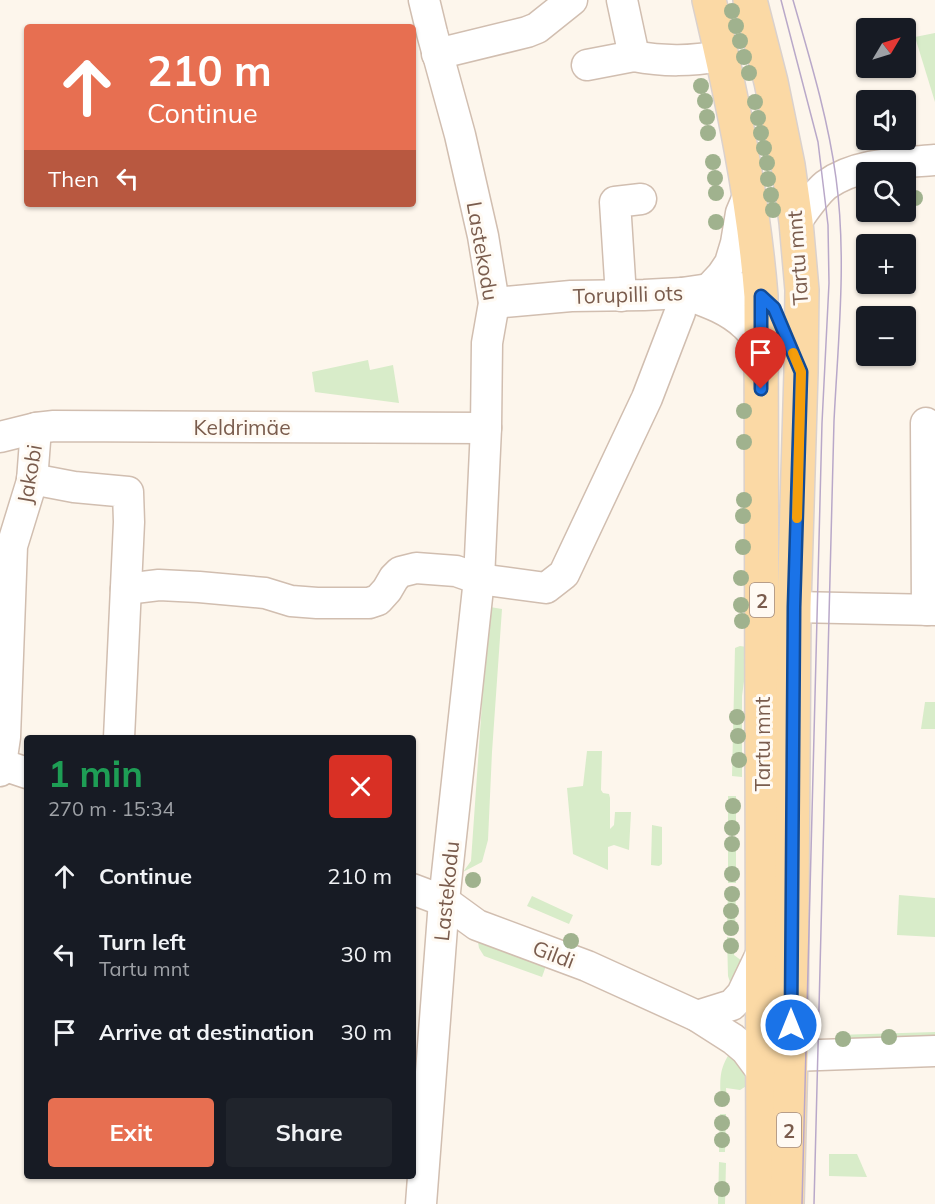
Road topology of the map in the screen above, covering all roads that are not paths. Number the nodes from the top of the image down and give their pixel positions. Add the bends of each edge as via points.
1 (424, 0) edge
2 (572, 0) edge
3 (622, 0) edge
4 (709, 0) edge
5 (750, 0) edge
6 (437, 54) junction
7 (634, 56) junction
8 (722, 56) junction
9 (587, 65) dead end
10 (935, 160) edge
11 (750, 194) junction
12 (641, 199) dead end
13 (796, 222) junction
14 (696, 291) junction
15 (621, 296) junction
16 (761, 296) junction
17 (494, 303) junction
18 (761, 344) junction
19 (801, 372) junction
20 (926, 423) dead end
21 (36, 428) junction
22 (486, 428) junction
23 (0, 437) edge
24 (32, 479) junction
25 (479, 579) junction
26 (126, 589) junction
27 (794, 607) junction
28 (931, 610) edge
29 (119, 735) edge
30 (7, 768) edge
31 (416, 890) edge
32 (444, 901) junction
33 (762, 952) junction
34 (697, 1016) junction
35 (935, 1051) edge
36 (791, 1056) junction
37 (763, 1073) junction
38 (421, 1204) edge
39 (763, 1204) edge
40 (787, 1204) edge

1 - 6 street, Lastekodu
2 - 6 street via 527,33
3 - 7 street
4 - 8 main road, Tartu mnt / 2
5 - 13 main road, Tartu mnt / 2 via 771,81
6 - 17 street, Lastekodu via 460,135
7 - 8 street via 691,61
7 - 9 street
8 - 11 main road, Tartu mnt / 2
10 - 13 street via 870,166 836,179 824,187
11 - 14 street via 741,213 730,263 722,275
11 - 16 main road, Tartu mnt / 2
12 - 15 street via 615,202
13 - 19 main road, Tartu mnt / 2 via 802,290
14 - 15 street, Torupilli ots
14 - 16 street, Torupilli ots via 740,288
14 - 18 street via 734,315
14 - 25 street via 680,312 647,398 564,574 546,588
15 - 17 street, Torupilli ots via 571,285
16 - 18 main road, Tartu mnt / 2
16 - 19 main road via 774,308
17 - 22 street, Lastekodu via 487,343
18 - 33 main road, Tartu mnt / 2
19 - 27 main road, Tartu mnt / 2
20 - 28 street
21 - 22 street, Keldrimäe
21 - 23 street, Keldrimäe
21 - 24 street, Jakobi
22 - 25 street, Lastekodu
24 - 26 street via 128,492
24 - 30 street, Jakobi via 12,546
25 - 26 street via 456,571 416,568 400,572 378,600 369,603 291,601 265,593 199,587 159,585
25 - 32 street, Lastekodu
26 - 29 street
27 - 28 street
27 - 36 main road, Tartu mnt / 2
31 - 32 street, Gildi
32 - 34 street, Gildi via 477,925 587,966
32 - 38 street, Lastekodu
33 - 34 street via 742,994 732,1005
33 - 37 main road, Tartu mnt / 2
34 - 37 street, Gildi via 746,1050
35 - 36 street
36 - 37 street
36 - 40 main road, Tartu mnt / 2
37 - 39 main road, Tartu mnt / 2

